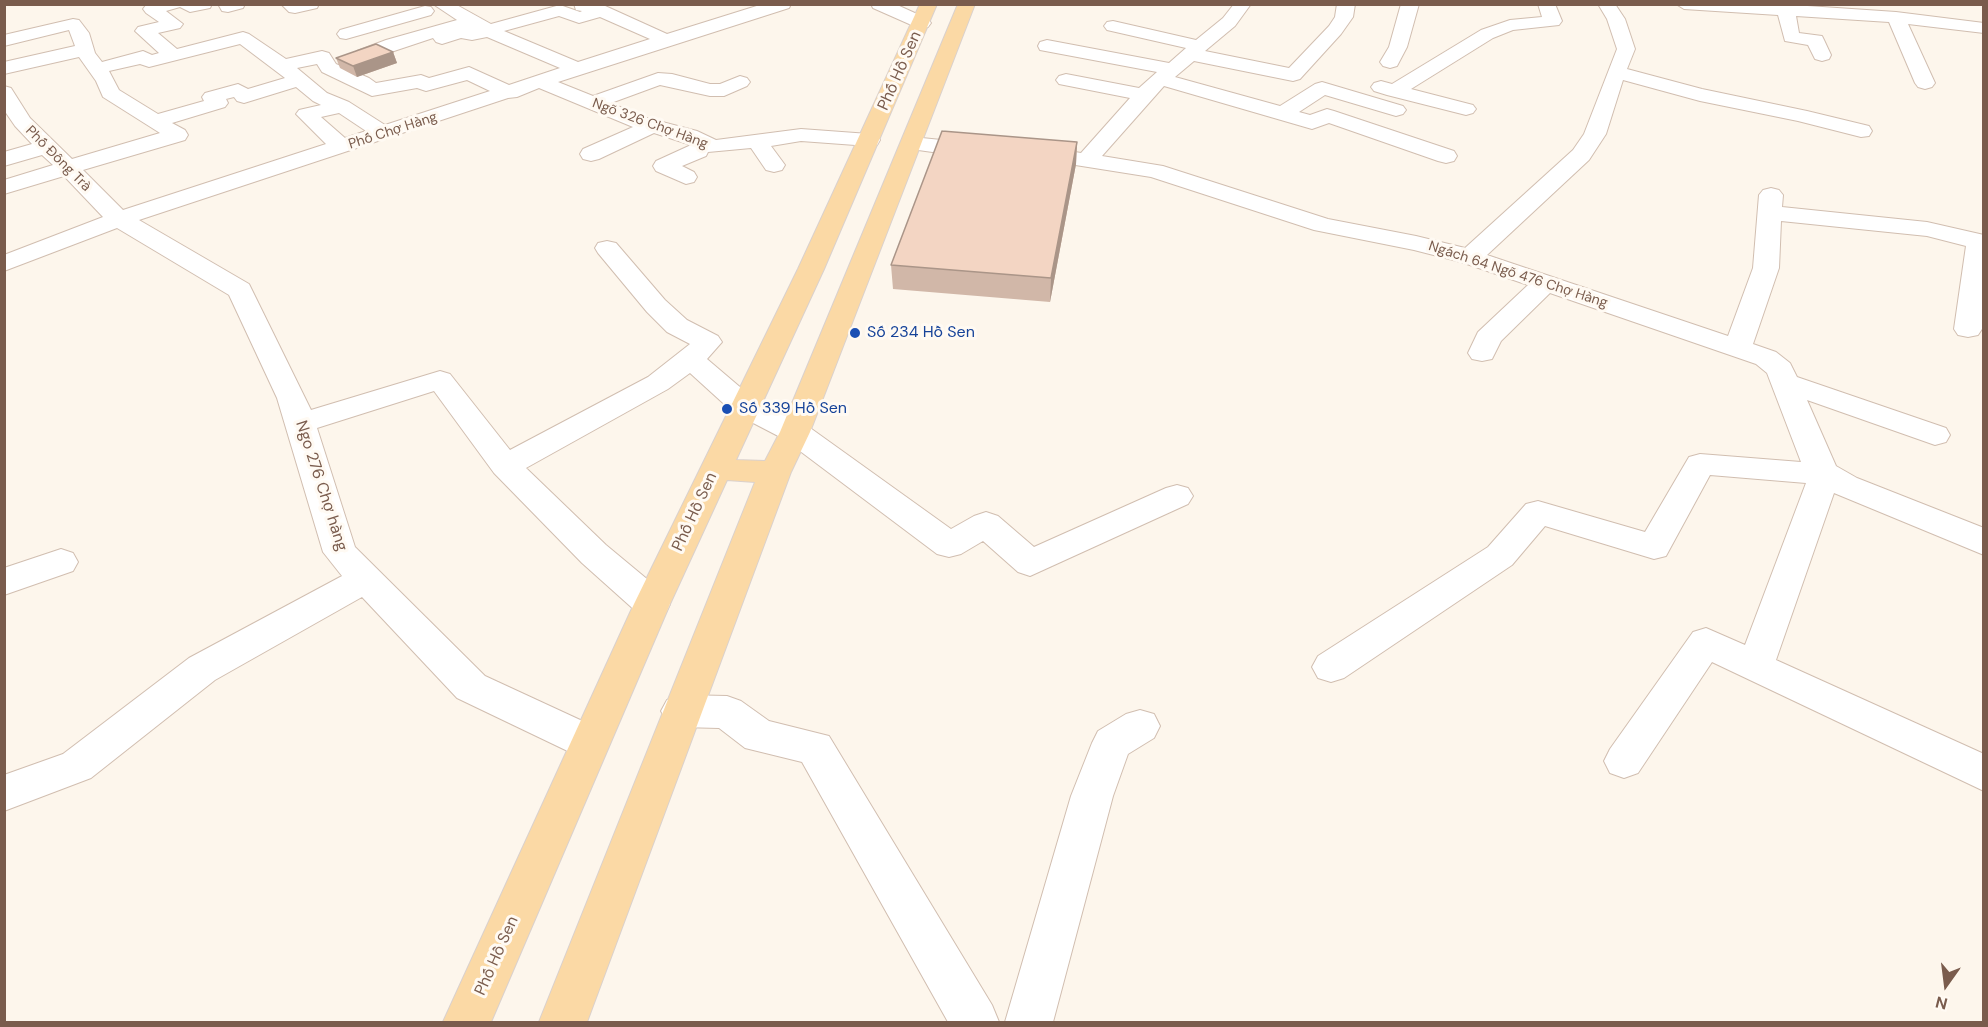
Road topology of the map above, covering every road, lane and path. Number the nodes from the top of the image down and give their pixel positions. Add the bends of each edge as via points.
1 (173, 4) edge
2 (186, 4) edge
3 (204, 4) edge
4 (226, 4) edge
5 (237, 4) edge
6 (289, 4) edge
7 (311, 4) edge
8 (580, 4) edge
9 (879, 4) edge
10 (967, 4) edge
11 (1244, 4) edge
12 (1346, 4) edge
13 (1410, 4) edge
14 (1546, 4) edge
15 (1606, 4) edge
16 (1684, 4) edge
17 (443, 5) edge
18 (783, 5) edge
19 (490, 8) dead end
20 (603, 10) junction
21 (1786, 11) junction
22 (925, 14) edge
23 (1896, 17) junction
24 (468, 19) junction
25 (1113, 26) dead end
26 (1983, 28) edge
27 (489, 31) junction
28 (346, 34) dead end
29 (442, 38) dead end
30 (666, 40) junction
31 (4, 41) edge
32 (1047, 46) dead end
33 (84, 50) junction
34 (1195, 50) junction
35 (173, 55) junction
36 (364, 55) edge
37 (1822, 55) dead end
38 (1390, 62) dead end
39 (283, 66) junction
40 (4, 68) edge
41 (96, 69) junction
42 (580, 70) junction
43 (1617, 72) junction
44 (1166, 74) junction
45 (1332, 75) dead end
46 (300, 80) junction
47 (1066, 80) dead end
48 (542, 82) junction
49 (740, 82) dead end
50 (1925, 83) dead end
51 (4, 92) edge
52 (510, 93) junction
53 (1143, 95) junction
54 (1395, 100) junction
55 (593, 103) junction
56 (342, 106) junction
57 (1466, 109) dead end
58 (1283, 113) junction
59 (156, 122) junction
60 (644, 124) junction
61 (13, 125) edge
62 (1861, 131) dead end
63 (584, 132) dead end
64 (384, 134) junction
65 (756, 140) junction
66 (869, 140) junction
67 (703, 142) junction
68 (912, 143) junction
69 (46, 147) junction
70 (342, 147) junction
71 (591, 154) dead end
72 (1446, 156) dead end
73 (4, 159) edge
74 (1088, 159) junction
75 (774, 165) dead end
76 (67, 167) junction
77 (686, 177) dead end
78 (4, 187) edge
79 (120, 219) junction
80 (1981, 244) edge
81 (607, 248) dead end
82 (1470, 257) junction
83 (4, 264) edge
84 (1546, 283) junction
85 (1976, 331) edge
86 (1737, 349) junction
87 (1482, 352) dead end
88 (1953, 352) dead end
89 (691, 358) junction
90 (1785, 382) junction
91 (744, 406) junction
92 (300, 423) junction
93 (795, 432) junction
94 (1935, 435) dead end
95 (505, 466) junction
96 (715, 469) junction
97 (775, 472) junction
98 (1826, 474) junction
99 (1177, 496) dead end
100 (1983, 543) edge
101 (62, 562) dead end
102 (365, 579) junction
103 (4, 582) edge
104 (652, 604) junction
105 (1331, 667) dead end
106 (1755, 667) junction
107 (681, 711) junction
108 (1140, 726) dead end
109 (590, 743) junction
110 (1624, 761) dead end
111 (1983, 773) edge
112 (4, 793) edge
113 (467, 1023) edge
114 (563, 1023) edge
115 (975, 1023) edge
116 (1029, 1023) edge

1 - 35 street via 152,9 174,24 144,31
2 - 3 street
4 - 5 street
6 - 7 street via 295,8
8 - 20 street
9 - 22 street
10 - 68 main road
11 - 34 street
12 - 34 street via 1344,17 1335,30 1293,75
13 - 38 street
14 - 54 street via 1553,21 1510,25 1487,34
15 - 43 street via 1616,19 1626,49
16 - 21 street
17 - 24 street
17 - 28 street
18 - 30 street, Phố Chợ Hàng
19 - 24 street
20 - 27 street via 579,18 560,10
20 - 30 street
21 - 23 street
21 - 37 street via 1791,37 1815,40
22 - 66 main road, Phố Hồ Sen
23 - 26 street
23 - 50 street
24 - 27 street
24 - 36 street
25 - 34 street
27 - 29 street via 472,35 461,32
27 - 42 street
30 - 42 street, Phố Chợ Hàng
31 - 33 street via 73,24
32 - 44 street
33 - 40 street
33 - 41 street
34 - 44 street
35 - 39 street via 243,38
35 - 41 street via 149,61 143,57
39 - 46 street
39 - 52 street via 322,57 330,68 372,90 421,81 426,85 469,72
41 - 59 street via 110,93
42 - 48 street, Phố Chợ Hàng
43 - 62 street
43 - 82 street via 1595,134 1581,155
44 - 53 street
44 - 58 street
45 - 54 street
46 - 56 street via 320,97
46 - 59 street via 244,97 238,90 212,97 218,103
47 - 53 street
48 - 52 street, Phố Chợ Hàng
48 - 55 street, Ngõ 326 Chợ Hàng
49 - 55 street via 724,90 710,90 657,79
51 - 61 street, Phố Đông Trà
52 - 64 street, Phố Chợ Hàng
53 - 74 street
54 - 57 street
54 - 58 street via 1322,88
55 - 60 street, Ngõ 326 Chợ Hàng
56 - 64 street
56 - 70 street via 306,114
58 - 72 street via 1312,123 1327,115
59 - 76 street via 177,135
60 - 63 street via 598,138
60 - 67 street, Ngõ 326 Chợ Hàng
60 - 71 street
61 - 69 street, Phố Đông Trà
64 - 70 street, Phố Chợ Hàng
65 - 66 street, Ngõ 326 Chợ Hàng via 801,135
65 - 67 street, Ngõ 326 Chợ Hàng via 713,147
65 - 75 street
66 - 91 main road, Phố Hồ Sen
67 - 77 street via 699,151 664,166
68 - 74 street, Ngách 64 Ngõ 476 Chợ Hàng via 961,149 979,145
68 - 93 main road
69 - 73 street
69 - 76 street, Phố Đông Trà
70 - 79 street, Phố Chợ Hàng
74 - 82 street, Ngách 64 Ngõ 476 Chợ Hàng via 1155,171 1323,225
76 - 78 street
76 - 79 street, Phố Đông Trà
79 - 83 street, Phố Chợ Hàng
79 - 92 street, Ngo 276 Chợ hàng via 240,290
80 - 85 street
80 - 86 street via 1927,229 1770,204 1766,268
81 - 89 street via 677,326 708,342
82 - 84 street, Ngách 64 Ngõ 476 Chợ Hàng
84 - 86 street, Ngách 64 Ngõ 476 Chợ Hàng
84 - 87 street via 1488,338
85 - 88 street via 1955,328
86 - 90 street, Ngách 64 Ngõ 476 Chợ Hàng via 1776,364
89 - 91 street
89 - 95 street via 658,383
90 - 94 street
90 - 98 street, Ngách 64 Ngõ 476 Chợ Hàng via 1818,464
91 - 93 street
91 - 96 main road, Phố Hồ Sen
92 - 95 street via 440,381
92 - 102 street, Ngo 276 Chợ hàng via 340,552
93 - 97 main road
93 - 99 street via 949,545 986,524 1030,563
95 - 104 street via 594,554
96 - 97 main road
96 - 104 main road, Phố Hồ Sen
97 - 107 main road
98 - 100 street
98 - 105 street via 1700,464 1654,547 1538,512 1500,556
98 - 106 street
101 - 103 street
102 - 109 street, Ngo 276 Chợ hàng via 471,687
102 - 112 street via 202,669 77,766
104 - 109 main road, Phố Hồ Sen
106 - 110 street via 1706,642
106 - 111 street
107 - 114 main road
107 - 115 street via 727,712 759,736 815,748
108 - 116 street via 1112,743 1092,796
109 - 113 main road, Phố Hồ Sen

